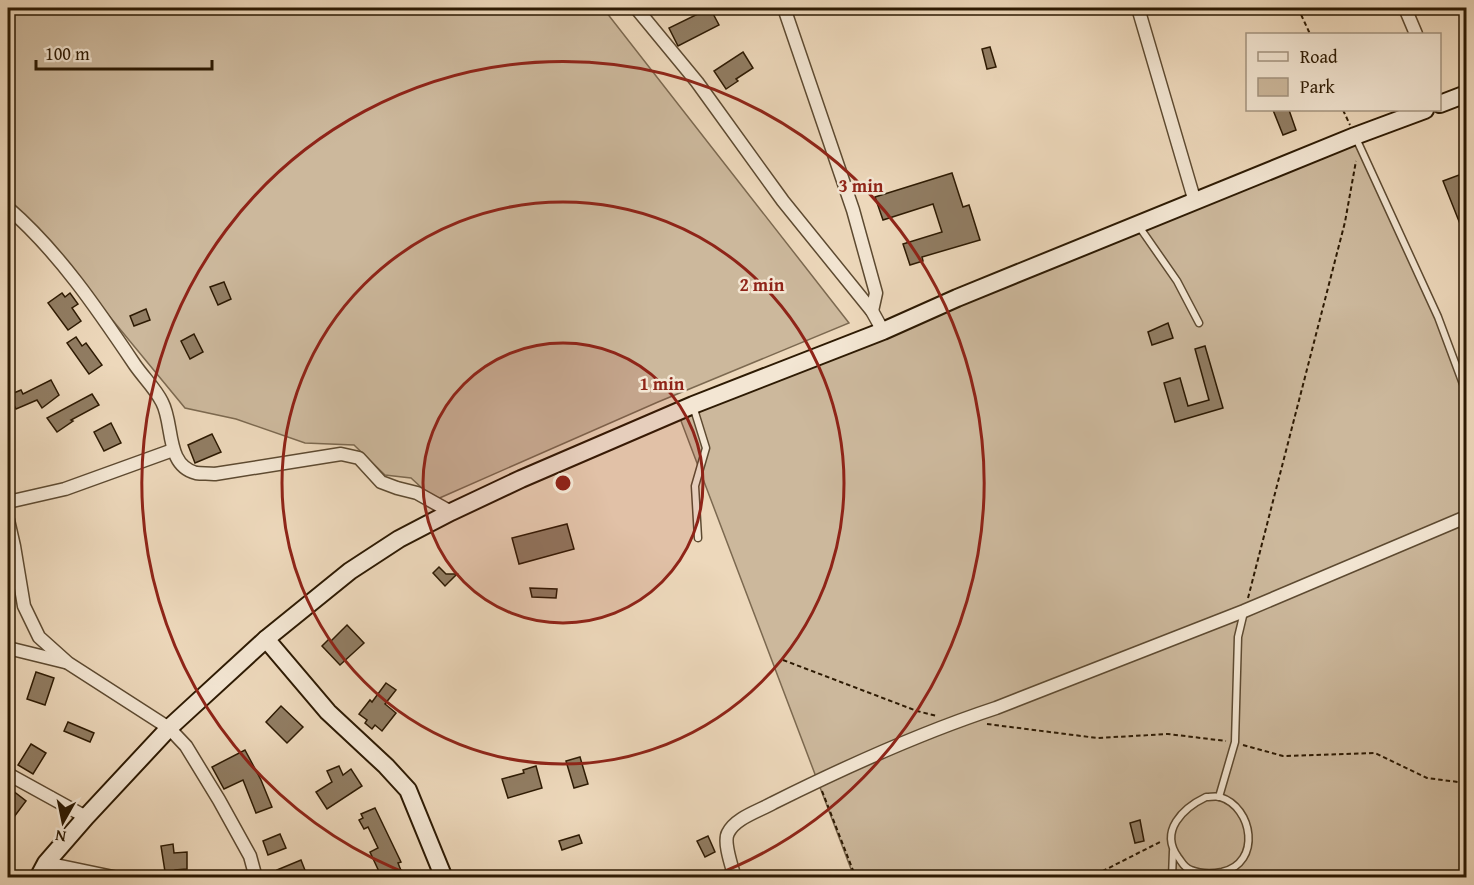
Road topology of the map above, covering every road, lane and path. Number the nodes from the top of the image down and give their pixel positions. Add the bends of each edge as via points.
1 (636, 8) edge
2 (784, 8) edge
3 (1138, 8) edge
4 (1298, 8) edge
5 (1405, 8) edge
6 (1310, 33) edge
7 (1416, 33) edge
8 (1467, 94) edge
9 (1441, 101) edge
10 (1423, 111) edge
11 (1357, 141) junction
12 (1195, 202) junction
13 (8, 208) edge
14 (1138, 225) junction
15 (872, 311) junction
16 (1200, 323) dead end
17 (883, 330) junction
18 (1467, 392) edge
19 (693, 405) junction
20 (173, 450) junction
21 (8, 502) edge
22 (451, 512) junction
23 (1467, 517) edge
24 (8, 520) edge
25 (698, 537) dead end
26 (1244, 611) junction
27 (266, 639) junction
28 (8, 648) edge
29 (783, 660) dead end
30 (68, 663) junction
31 (959, 720) junction
32 (169, 728) junction
33 (1235, 742) junction
34 (8, 774) edge
35 (818, 780) junction
36 (1467, 783) edge
37 (1219, 797) junction
38 (86, 817) junction
39 (1171, 836) junction
40 (1173, 850) junction
41 (42, 870) edge
42 (118, 878) edge
43 (256, 878) edge
44 (444, 878) edge
45 (735, 878) edge
46 (856, 878) edge
47 (1089, 878) edge
48 (1172, 878) edge

1 - 15 street
2 - 15 street via 853,210 876,294
3 - 12 street
4 - 6 path
5 - 7 street
8 - 9 main road
10 - 11 main road
11 - 12 main road
11 - 18 lane via 1438,317
11 - 26 path via 1345,222
12 - 14 main road
13 - 20 street via 94,303 150,382 164,404
14 - 16 lane via 1177,281
14 - 17 main road
15 - 17 street
17 - 19 main road
19 - 22 main road
19 - 25 lane via 706,448 695,486
20 - 21 street via 65,489
20 - 22 street via 182,464 195,472 215,474 341,454 351,456 359,458 381,482 417,493
22 - 27 main road via 350,571
23 - 26 street
24 - 30 street via 24,606 32,626
26 - 31 street
26 - 33 lane via 1238,637
27 - 32 main road
27 - 44 main road via 328,712 408,790
28 - 30 street
29 - 31 path via 916,711
30 - 32 street
31 - 33 path via 1097,738 1168,734
31 - 35 street
32 - 38 main road
32 - 43 street via 186,746 219,800 250,856
33 - 36 path via 1283,756 1375,753 1427,778
33 - 37 lane
34 - 38 street
35 - 45 street via 746,817 728,832 727,849
35 - 46 path
37 - 39 lane via 1206,797 1185,809
37 - 40 lane via 1229,802 1248,826 1245,859 1232,870 1198,873 1186,868
38 - 41 main road
39 - 40 lane
39 - 47 path
40 - 48 lane
41 - 42 street

